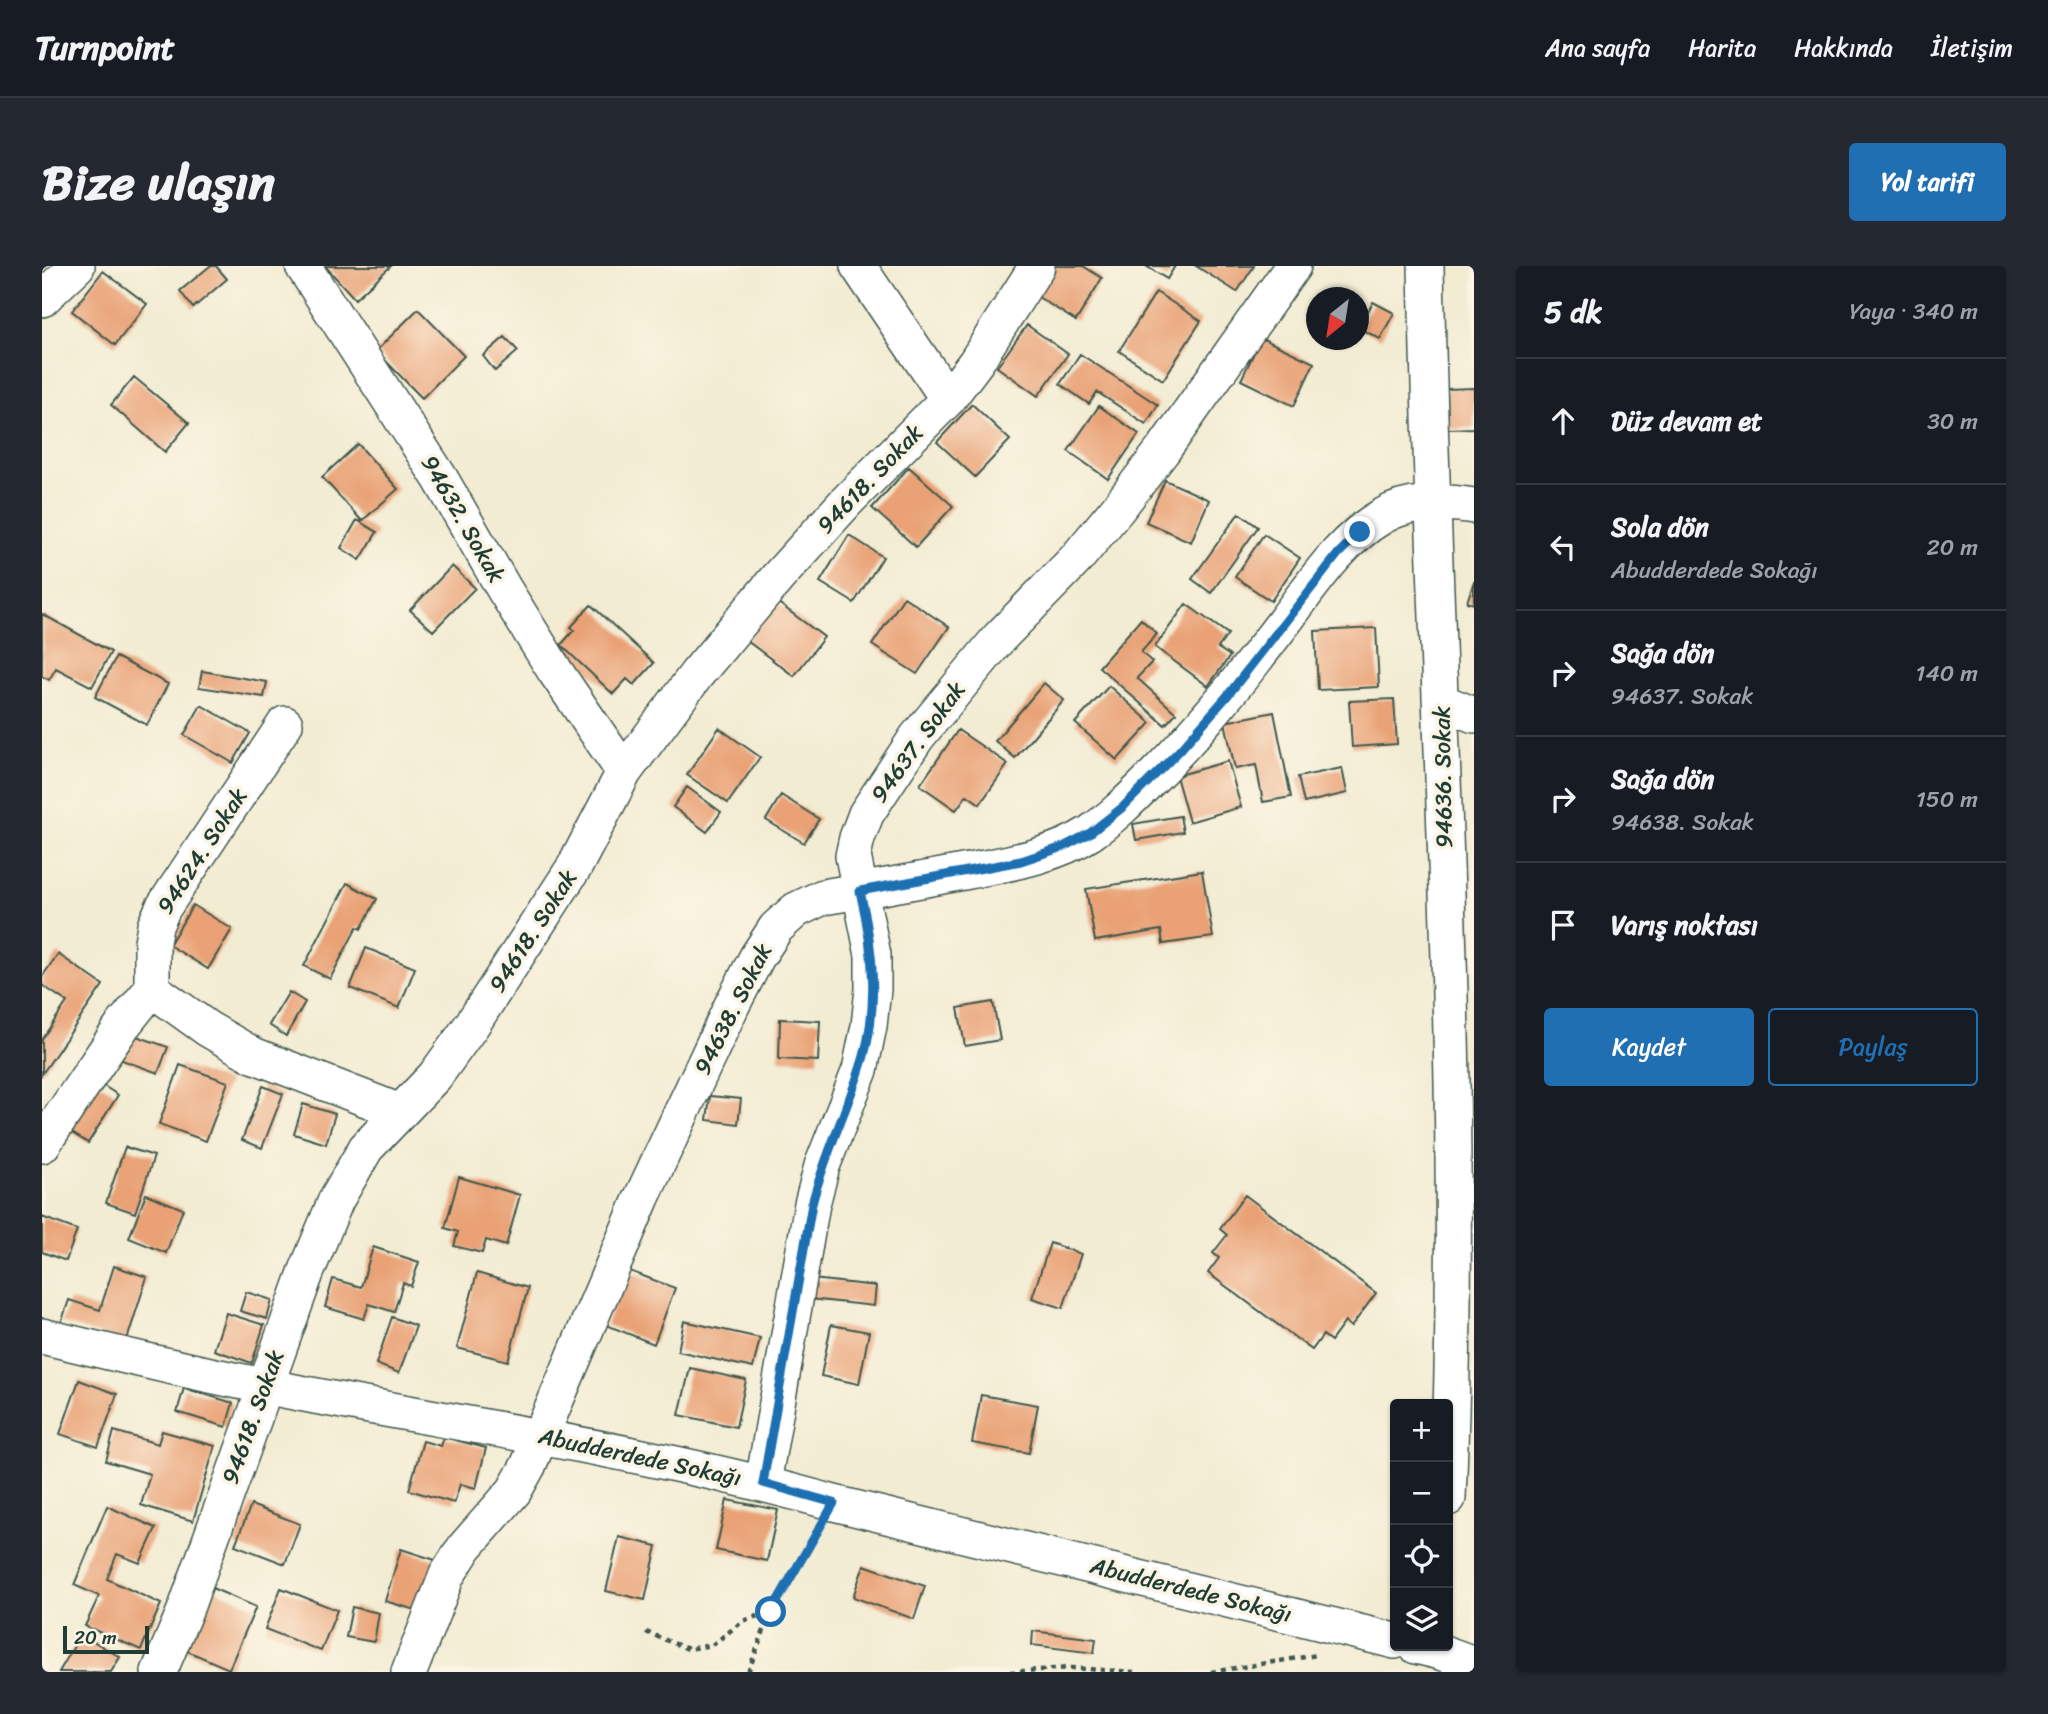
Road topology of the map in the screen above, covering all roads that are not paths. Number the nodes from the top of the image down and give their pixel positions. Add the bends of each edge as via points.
1 (77, 266) edge
2 (303, 266) edge
3 (858, 266) edge
4 (1037, 266) edge
5 (1293, 266) edge
6 (1426, 266) edge
7 (42, 299) edge
8 (948, 399) junction
9 (1431, 502) junction
10 (1474, 506) edge
11 (1442, 702) junction
12 (1474, 715) edge
13 (285, 723) dead end
14 (625, 772) junction
15 (860, 891) junction
16 (152, 989) junction
17 (400, 1112) junction
18 (42, 1145) edge
19 (42, 1336) edge
20 (264, 1386) junction
21 (542, 1436) junction
22 (1449, 1462) edge
23 (763, 1483) junction
24 (1390, 1640) edge
25 (1441, 1651) edge
26 (1474, 1664) edge
27 (159, 1672) edge
28 (409, 1672) edge

1 - 7 street
2 - 14 street, 94632. Sokak via 440,478 540,648
3 - 8 street
4 - 8 street, 94618. Sokak
5 - 15 street, 94637. Sokak via 1119,507 999,638 917,737 866,814 857,838 853,856
6 - 9 street, 94636. Sokak
8 - 14 street, 94618. Sokak via 778,577 696,675
9 - 10 street, 94638. Sokak
9 - 11 street, 94636. Sokak
9 - 15 street, 94638. Sokak via 1382,516 1360,532 1180,750 1090,833 1021,861
11 - 12 street
11 - 22 street, 94636. Sokak via 1454,1178
13 - 16 street, 94624. Sokak via 163,908 152,942
14 - 17 street, 94618. Sokak via 575,866 523,947 435,1076
15 - 21 street, 94638. Sokak via 823,897 796,911 776,928 757,957 642,1197
15 - 23 street, 94637. Sokak via 873,955 869,1026 860,1070 812,1204
16 - 17 street via 253,1055
16 - 18 street via 122,1025
17 - 20 street, 94618. Sokak via 366,1148 335,1200
19 - 20 street, Abudderdede Sokağı
20 - 21 street, Abudderdede Sokağı
20 - 27 street, 94618. Sokak
21 - 23 street, Abudderdede Sokağı
21 - 28 street, 94638. Sokak via 514,1491 447,1575
23 - 24 street, Abudderdede Sokağı
25 - 26 street

